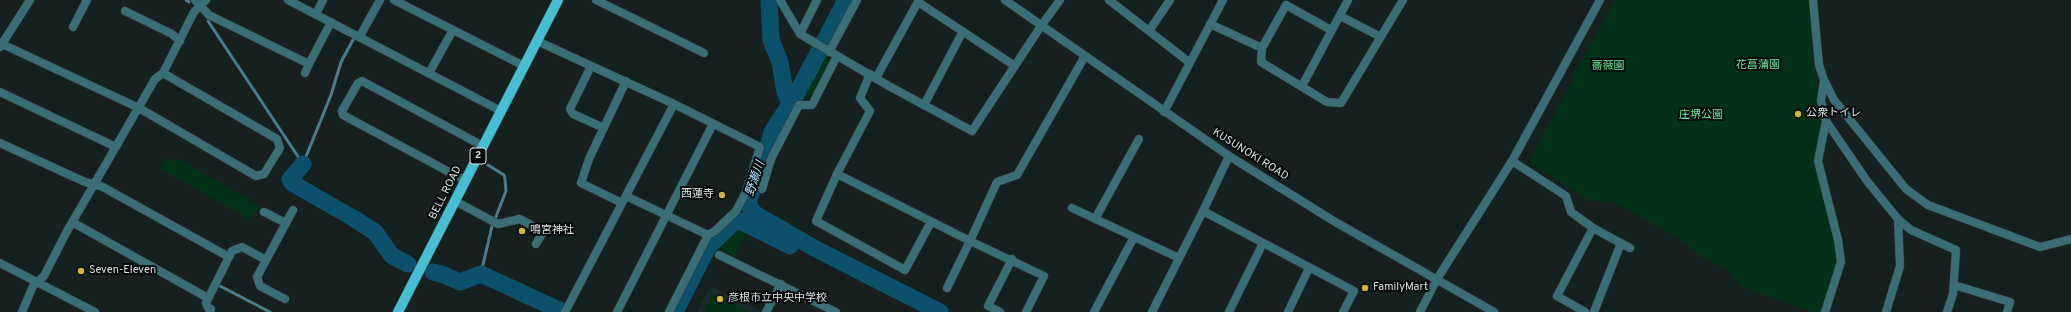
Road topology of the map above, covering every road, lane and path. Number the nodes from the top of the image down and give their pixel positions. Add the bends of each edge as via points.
1 (30, 0) edge
2 (87, 0) edge
3 (288, 0) edge
4 (323, 0) edge
5 (380, 0) edge
6 (394, 0) edge
7 (558, 0) edge
8 (596, 0) edge
9 (780, 0) edge
10 (818, 0) edge
11 (857, 0) edge
12 (1005, 0) edge
13 (1060, 0) edge
14 (1109, 0) edge
15 (1170, 0) edge
16 (1223, 0) edge
17 (1348, 0) edge
18 (1404, 0) edge
19 (1600, 0) edge
20 (1814, 0) edge
21 (918, 1) edge
22 (201, 2) edge
23 (1119, 3) edge
24 (125, 11) dead end
25 (316, 14) junction
26 (1340, 16) junction
27 (331, 22) junction
28 (1210, 24) junction
29 (73, 26) dead end
30 (1041, 26) junction
31 (453, 30) junction
32 (1331, 30) junction
33 (1149, 31) junction
34 (962, 32) junction
35 (800, 34) junction
36 (360, 36) junction
37 (1381, 37) junction
38 (180, 41) junction
39 (537, 41) junction
40 (1, 46) edge
41 (1262, 48) junction
42 (827, 51) junction
43 (704, 53) dead end
44 (1085, 56) junction
45 (1189, 62) junction
46 (309, 64) junction
47 (524, 66) junction
48 (591, 66) junction
49 (1015, 66) junction
50 (163, 73) junction
51 (305, 73) dead end
52 (429, 73) junction
53 (873, 76) junction
54 (1824, 80) junction
55 (626, 81) junction
56 (1302, 86) junction
57 (0, 92) edge
58 (674, 104) junction
59 (924, 105) junction
60 (139, 108) junction
61 (501, 111) junction
62 (1164, 112) junction
63 (1826, 121) junction
64 (713, 124) junction
65 (604, 128) junction
66 (1139, 139) dead end
67 (0, 143) edge
68 (483, 146) junction
69 (116, 147) junction
70 (1229, 156) junction
71 (1512, 161) junction
72 (837, 174) junction
73 (466, 181) junction
74 (94, 184) junction
75 (762, 189) dead end
76 (624, 200) junction
77 (455, 202) junction
78 (1072, 208) dead end
79 (293, 210) dead end
80 (1204, 211) junction
81 (264, 212) dead end
82 (666, 216) junction
83 (1095, 219) junction
84 (1898, 219) junction
85 (72, 222) junction
86 (931, 222) junction
87 (286, 224) junction
88 (1593, 228) junction
89 (708, 236) junction
90 (1134, 237) junction
91 (2071, 239) edge
92 (970, 241) junction
93 (1263, 243) junction
94 (1621, 243) junction
95 (536, 244) dead end
96 (1630, 248) dead end
97 (719, 255) dead end
98 (228, 258) junction
99 (1179, 258) junction
100 (1012, 259) junction
101 (266, 260) junction
102 (0, 263) edge
103 (1309, 268) junction
104 (1437, 279) junction
105 (37, 282) junction
106 (781, 284) junction
107 (1954, 285) junction
108 (947, 288) dead end
109 (208, 298) junction
110 (284, 298) dead end
111 (212, 311) edge
112 (570, 311) edge
113 (22, 312) edge
114 (95, 312) edge
115 (398, 312) edge
116 (617, 312) edge
117 (669, 312) edge
118 (766, 312) edge
119 (836, 312) edge
120 (1000, 312) edge
121 (1026, 312) edge
122 (1094, 312) edge
123 (1152, 312) edge
124 (1229, 312) edge
125 (1288, 312) edge
126 (1343, 312) edge
127 (1420, 312) edge
128 (1494, 312) edge
129 (1585, 312) edge
130 (1594, 312) edge
131 (1825, 312) edge
132 (1886, 312) edge
133 (1947, 312) edge
134 (2007, 312) edge

1 - 40 street
2 - 29 street
3 - 25 street
4 - 25 street
5 - 36 street
6 - 31 street
7 - 39 main road, BELL ROAD / 2
8 - 43 street
9 - 35 street
10 - 35 street
11 - 42 street
12 - 30 street, KUSUNOKI ROAD
13 - 30 street
14 - 23 street
15 - 33 street
16 - 28 street
17 - 26 street
18 - 37 street
19 - 71 street
20 - 54 street via 1819,65
21 - 34 street
21 - 53 street
22 - 38 street
22 - 46 street via 209,15
23 - 33 street
24 - 38 street via 172,34
25 - 27 street
26 - 32 street
26 - 37 street
27 - 36 street
27 - 46 street
28 - 41 street
28 - 45 street
30 - 44 street, KUSUNOKI ROAD
30 - 49 street
31 - 47 street
31 - 52 street
32 - 41 street via 1286,5
32 - 56 street
33 - 45 street
34 - 49 street
34 - 59 street
35 - 42 street
36 - 52 street
37 - 56 street via 1341,103 1327,102
38 - 50 street
39 - 47 main road, BELL ROAD / 2
39 - 48 street
40 - 60 street
41 - 56 street via 1261,62
42 - 53 street
42 - 75 street via 812,105 799,105 771,159
44 - 62 street, KUSUNOKI ROAD
44 - 92 street via 1017,175 997,182
45 - 62 street
46 - 51 street
47 - 61 main road, BELL ROAD / 2
48 - 55 street
48 - 65 street via 570,109 573,114
49 - 59 street via 972,132
50 - 60 street via 155,79
50 - 60 street via 277,139 280,148 264,174 256,176
52 - 61 street
53 - 59 street
53 - 72 street via 860,98 870,111
54 - 63 street via 1821,101
54 - 91 street via 1834,100 1906,189 1928,205 2040,247
55 - 58 street
55 - 65 street
57 - 69 street
58 - 64 street
58 - 76 street
60 - 69 street
61 - 68 main road, BELL ROAD / 2
62 - 70 street, KUSUNOKI ROAD
63 - 84 street via 1867,181
63 - 131 street via 1818,161 1841,262
64 - 82 street
64 - 89 street via 760,147 746,192 736,211
65 - 76 street via 581,183
66 - 83 street
67 - 74 street
68 - 73 main road, BELL ROAD / 2
68 - 73 street via 362,81 358,83 342,111 343,115
69 - 74 street
70 - 80 street
70 - 104 street, KUSUNOKI ROAD via 1337,223
71 - 88 street via 1566,196 1571,212
71 - 104 street
72 - 86 street
72 - 86 street via 816,221 905,270
73 - 77 main road, BELL ROAD / 2
74 - 85 street
74 - 98 street
76 - 82 street
76 - 112 street
77 - 95 street via 498,224 520,219 543,232
77 - 115 main road, BELL ROAD / 2
78 - 83 street
79 - 87 street
80 - 93 street
80 - 99 street
81 - 87 street
82 - 89 street
82 - 116 street
83 - 90 street
84 - 107 street via 1911,230 1956,250
84 - 132 street via 1900,266
85 - 105 street via 44,276
85 - 109 street
86 - 92 street
87 - 101 street
88 - 94 street
88 - 129 street via 1557,296
89 - 117 street
90 - 99 street
90 - 122 street
92 - 100 street
92 - 108 street
93 - 103 street
93 - 124 street
94 - 96 street
94 - 130 street
97 - 106 street
98 - 101 street via 232,251 242,247
98 - 109 street
99 - 123 street
100 - 120 street via 988,306
100 - 121 street via 1044,276
101 - 110 street via 257,277 260,286
102 - 105 street
103 - 125 street
103 - 126 street via 1354,291
104 - 127 street
104 - 128 street, KUSUNOKI ROAD
105 - 113 street via 32,286
105 - 114 street
106 - 118 street
106 - 119 street
107 - 133 street
107 - 134 street via 2010,302
109 - 111 street via 206,303

